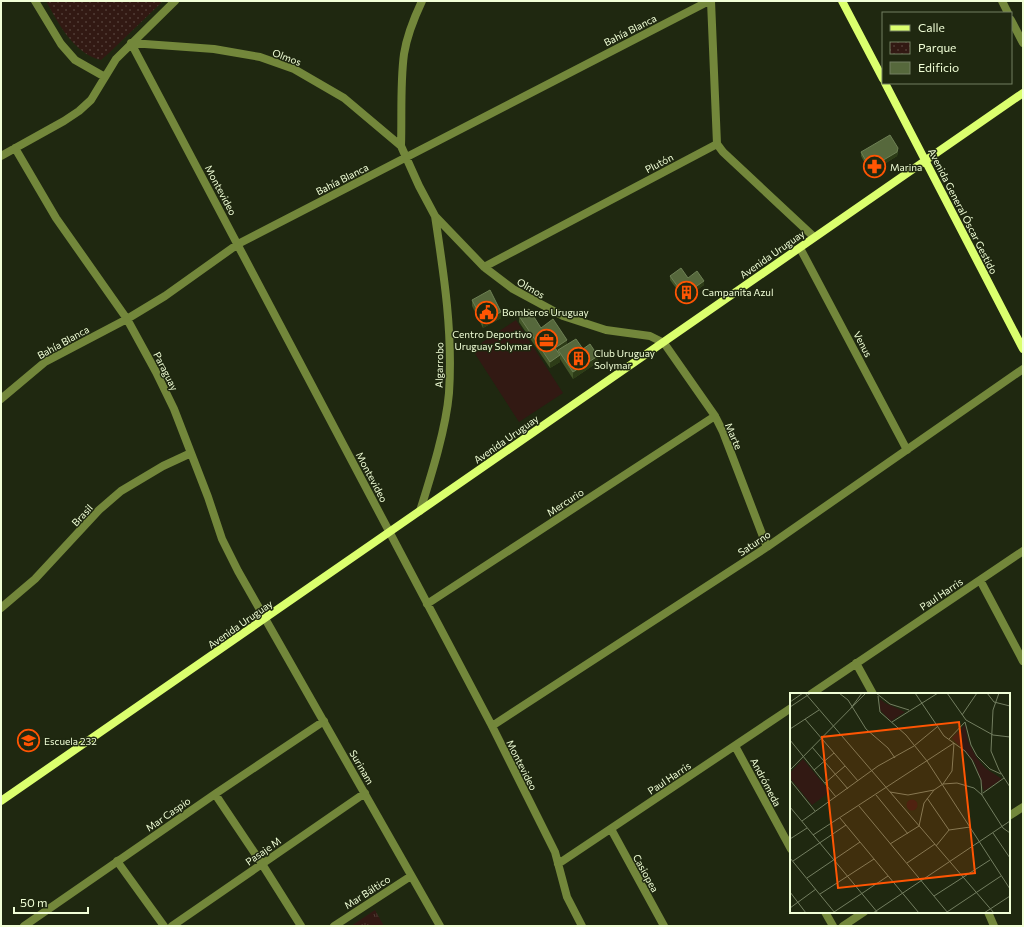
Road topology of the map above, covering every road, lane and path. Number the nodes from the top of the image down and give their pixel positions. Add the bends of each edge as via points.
1 (35, 1) edge
2 (175, 1) edge
3 (422, 1) edge
4 (710, 1) edge
5 (842, 1) edge
6 (1002, 1) edge
7 (1008, 12) edge
8 (1012, 22) edge
9 (131, 43) junction
10 (1023, 43) edge
11 (105, 77) junction
12 (882, 77) edge
13 (886, 84) edge
14 (1023, 93) edge
15 (717, 144) junction
16 (401, 146) junction
17 (15, 148) junction
18 (1, 156) edge
19 (406, 157) junction
20 (926, 160) junction
21 (435, 216) junction
22 (814, 238) junction
23 (238, 244) junction
24 (800, 248) junction
25 (484, 267) junction
26 (127, 319) junction
27 (664, 343) junction
28 (1023, 349) edge
29 (1023, 369) edge
30 (1, 400) edge
31 (715, 416) junction
32 (907, 450) junction
33 (191, 454) junction
34 (420, 511) junction
35 (389, 531) junction
36 (767, 547) junction
37 (1023, 551) edge
38 (980, 580) junction
39 (427, 604) junction
40 (1, 608) edge
41 (266, 619) junction
42 (1023, 661) edge
43 (856, 663) junction
44 (812, 693) edge
45 (872, 693) edge
46 (790, 709) edge
47 (324, 721) junction
48 (492, 726) junction
49 (735, 746) junction
50 (365, 793) junction
51 (215, 794) junction
52 (1, 801) edge
53 (1023, 807) edge
54 (1010, 815) edge
55 (611, 829) junction
56 (790, 847) edge
57 (117, 861) junction
58 (262, 864) junction
59 (558, 864) junction
60 (411, 876) junction
61 (826, 913) edge
62 (862, 913) edge
63 (988, 913) edge
64 (24, 926) edge
65 (164, 926) edge
66 (172, 926) edge
67 (301, 926) edge
68 (334, 926) edge
69 (440, 926) edge
70 (582, 926) edge
71 (664, 926) edge
72 (833, 926) edge
73 (843, 926) edge
74 (994, 926) edge

1 - 11 street via 61,44 75,60
2 - 9 street
3 - 16 street via 411,26 404,53
4 - 15 street
4 - 19 street, Bahía Blanca
5 - 12 street
6 - 7 street
8 - 10 street
9 - 11 street via 116,59
9 - 16 street, Olmos via 260,57 294,69 344,98
9 - 23 street, Montevideo
11 - 17 street via 91,100 78,112
13 - 20 street, Avenida General Óscar Gestido
14 - 20 street, Avenida Uruguay
15 - 22 street
15 - 25 street, Plutón
16 - 19 street, Olmos
17 - 18 street
17 - 26 street, Paraguay via 56,218
19 - 21 street, Olmos
19 - 23 street, Bahía Blanca
20 - 22 street, Avenida Uruguay
20 - 28 street, Avenida General Óscar Gestido
21 - 25 street, Olmos
21 - 34 street, Algarrobo via 448,312 449,394 437,451
22 - 24 street, Avenida Uruguay
23 - 26 street, Bahía Blanca via 165,296
23 - 35 street, Montevideo
24 - 27 street, Avenida Uruguay
24 - 32 street, Venus
25 - 27 street, Olmos via 513,289 563,316 606,330 650,336
26 - 30 street, Bahía Blanca via 44,362
26 - 33 street, Paraguay via 159,378
27 - 31 street, Marte
27 - 34 street, Avenida Uruguay
29 - 32 street, Saturno
31 - 36 street, Marte
31 - 39 street, Mercurio
32 - 36 street, Saturno
33 - 40 street, Brasil via 163,466 121,491 99,510 35,579
33 - 41 street, Paraguay via 222,539
34 - 35 street, Avenida Uruguay
35 - 39 street, Montevideo
35 - 41 street, Avenida Uruguay
36 - 48 street, Saturno
37 - 38 street, Paul Harris
38 - 42 street
38 - 43 street, Paul Harris
39 - 48 street, Montevideo
41 - 47 street, Surinam
41 - 52 street, Avenida Uruguay
43 - 44 street, Paul Harris
43 - 45 street
46 - 49 street, Paul Harris
47 - 50 street, Surinam
47 - 51 street, Mar Caspio
48 - 59 street, Montevideo via 555,852
49 - 55 street, Paul Harris
49 - 56 street, Andrómeda
50 - 58 street, Pasaje M
50 - 60 street, Surinam
51 - 57 street, Mar Caspio
51 - 58 street
53 - 54 street
55 - 59 street, Paul Harris
55 - 71 street, Casiopea
57 - 64 street, Mar Caspio
57 - 65 street
58 - 66 street, Pasaje M
58 - 67 street
59 - 70 street, Montevideo via 567,897
60 - 68 street, Mar Báltico
60 - 69 street, Surinam
61 - 72 street
62 - 73 street
63 - 74 street

